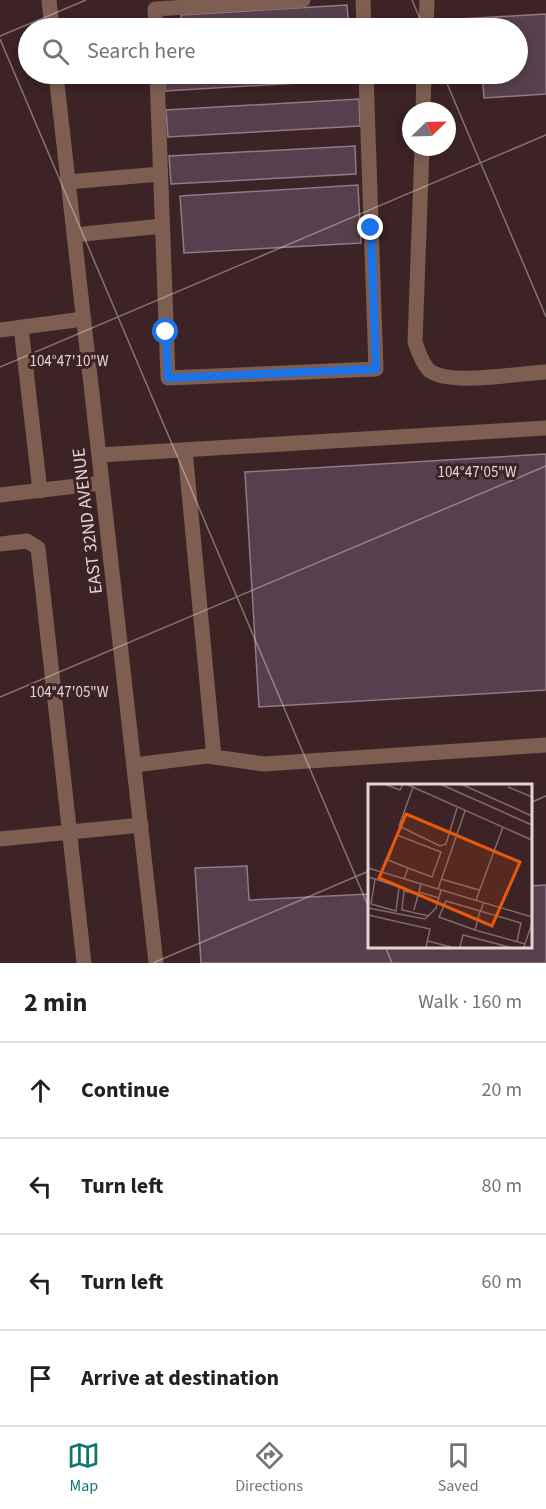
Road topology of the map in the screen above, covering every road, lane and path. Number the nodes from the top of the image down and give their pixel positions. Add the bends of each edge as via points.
1 (48, 0) edge
2 (303, 0) edge
3 (363, 0) edge
4 (427, 0) edge
5 (51, 18) edge
6 (155, 18) edge
7 (364, 18) edge
8 (426, 18) edge
9 (57, 84) edge
10 (157, 84) edge
11 (366, 84) edge
12 (424, 84) edge
13 (423, 102) edge
14 (422, 156) edge
15 (160, 174) junction
16 (68, 182) junction
17 (162, 226) junction
18 (74, 235) junction
19 (83, 319) junction
20 (2, 326) edge
21 (21, 327) junction
22 (546, 372) edge
23 (546, 428) edge
24 (185, 450) junction
25 (99, 455) junction
26 (102, 483) junction
27 (40, 491) junction
28 (0, 495) edge
29 (0, 544) edge
30 (546, 745) edge
31 (214, 757) junction
32 (134, 765) junction
33 (141, 825) junction
34 (69, 832) junction
35 (0, 839) edge
36 (84, 963) edge
37 (156, 963) edge

1 - 5 street
2 - 6 street via 155,9
3 - 7 street
4 - 8 street
9 - 16 street, EAST 32ND AVENUE
10 - 15 street
11 - 17 street via 376,369 168,378
12 - 13 street
14 - 22 street via 415,342 420,356 429,370 446,378
15 - 16 street
15 - 17 street
16 - 18 street, EAST 32ND AVENUE
17 - 18 street
18 - 19 street, EAST 32ND AVENUE
19 - 21 street
19 - 25 street, EAST 32ND AVENUE
20 - 21 street
21 - 27 street
23 - 24 street
24 - 25 street
24 - 31 street
25 - 26 street, EAST 32ND AVENUE
26 - 27 street
26 - 32 street, EAST 32ND AVENUE
27 - 28 street
29 - 34 street via 27,541 38,548
30 - 31 street via 264,764
31 - 32 street
32 - 33 street, EAST 32ND AVENUE
33 - 34 street
33 - 37 street, EAST 32ND AVENUE
34 - 35 street
34 - 36 street

